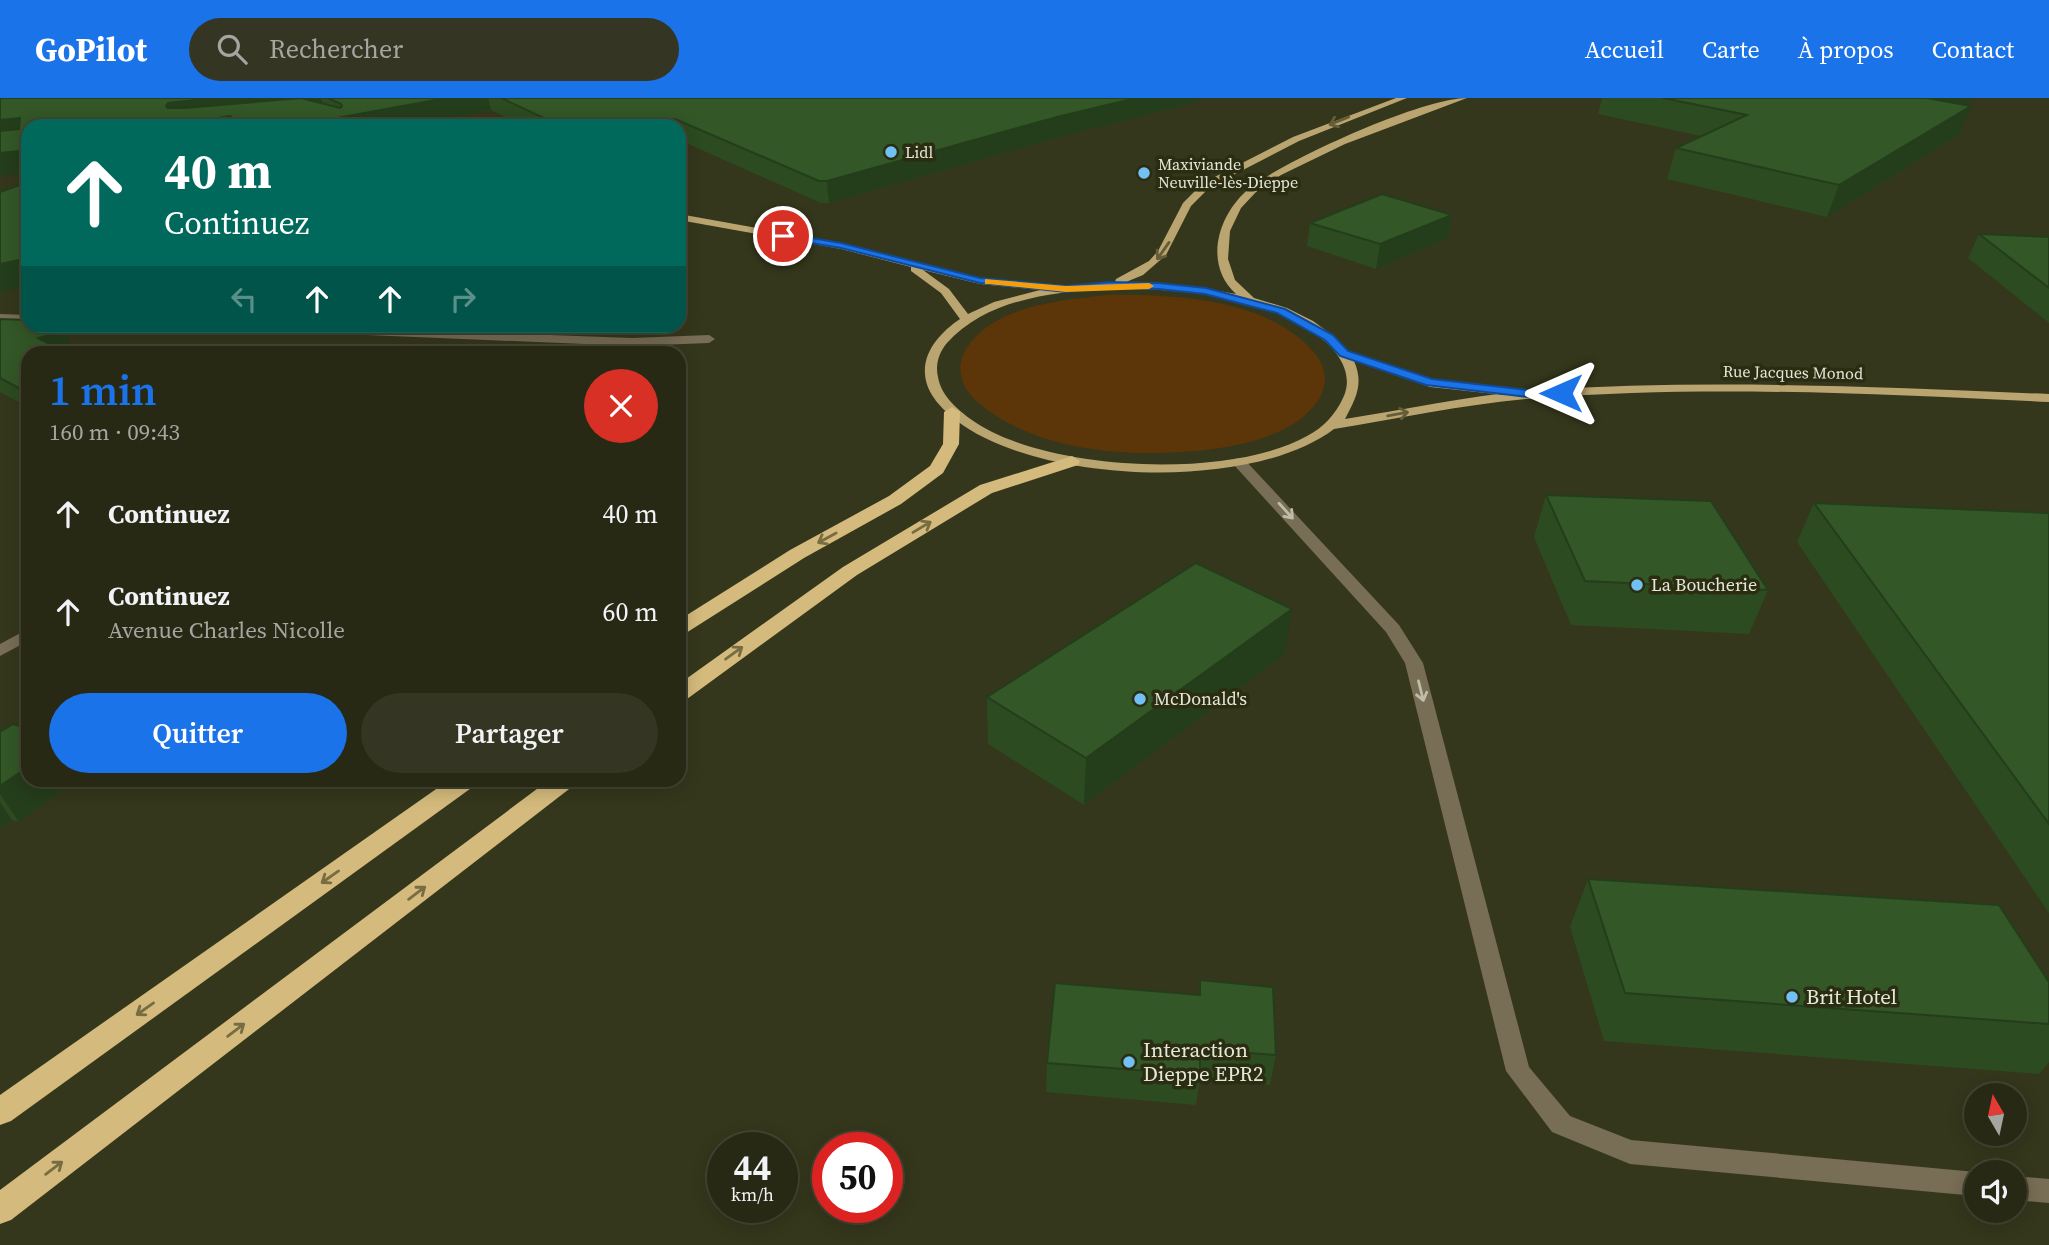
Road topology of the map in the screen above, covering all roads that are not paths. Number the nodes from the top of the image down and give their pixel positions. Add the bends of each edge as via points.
1 (1403, 98) edge
2 (1463, 98) edge
3 (686, 218) edge
4 (910, 265) junction
5 (1109, 285) junction
6 (1066, 289) junction
7 (1251, 301) junction
8 (0, 317) edge
9 (21, 318) edge
10 (967, 320) junction
11 (403, 333) edge
12 (709, 339) dead end
13 (632, 342) junction
14 (629, 346) edge
15 (1344, 354) junction
16 (1537, 394) junction
17 (2049, 398) edge
18 (952, 412) junction
19 (1331, 425) junction
20 (1072, 461) junction
21 (1238, 462) junction
22 (686, 625) edge
23 (21, 638) edge
24 (0, 651) edge
25 (686, 689) edge
26 (456, 787) edge
27 (556, 787) edge
28 (0, 1111) edge
29 (1964, 1183) edge
30 (2027, 1189) edge
31 (2049, 1191) edge
32 (0, 1209) edge

1 -> 5 main road via 1304,136 1221,177 1199,191 1185,209 1164,254 1142,274
2 - 7 main road via 1391,122 1296,163 1238,204 1224,229 1222,256 1228,280
3 - 4 main road via 841,246
4 - 6 main road via 980,281
4 - 10 main road via 945,291
5 - 6 main road
5 - 7 main road via 1206,291
6 - 10 main road via 995,306
7 - 15 main road via 1307,323
8 - 9 street
10 - 18 main road via 941,342 930,369 939,398
11 - 13 street
12 - 13 street
13 - 14 street
15 - 16 main road, Rue Jacques Monod via 1430,383
15 - 19 main road via 1355,377 1351,402
16 - 17 main road, Rue Jacques Monod via 1728,388
19 -> 16 main road, Rue Jacques Monod
18 - 20 main road via 981,432 1022,449
18 -> 22 highway via 951,444 937,469 895,500 797,554
19 - 21 main road via 1286,449
20 - 21 main road via 1128,468
25 -> 20 highway via 850,571 986,489
21 -> 29 street via 1393,629 1414,663 1518,1071 1561,1124 1630,1152
23 - 24 street
26 -> 28 highway
32 -> 27 highway
30 - 31 street

